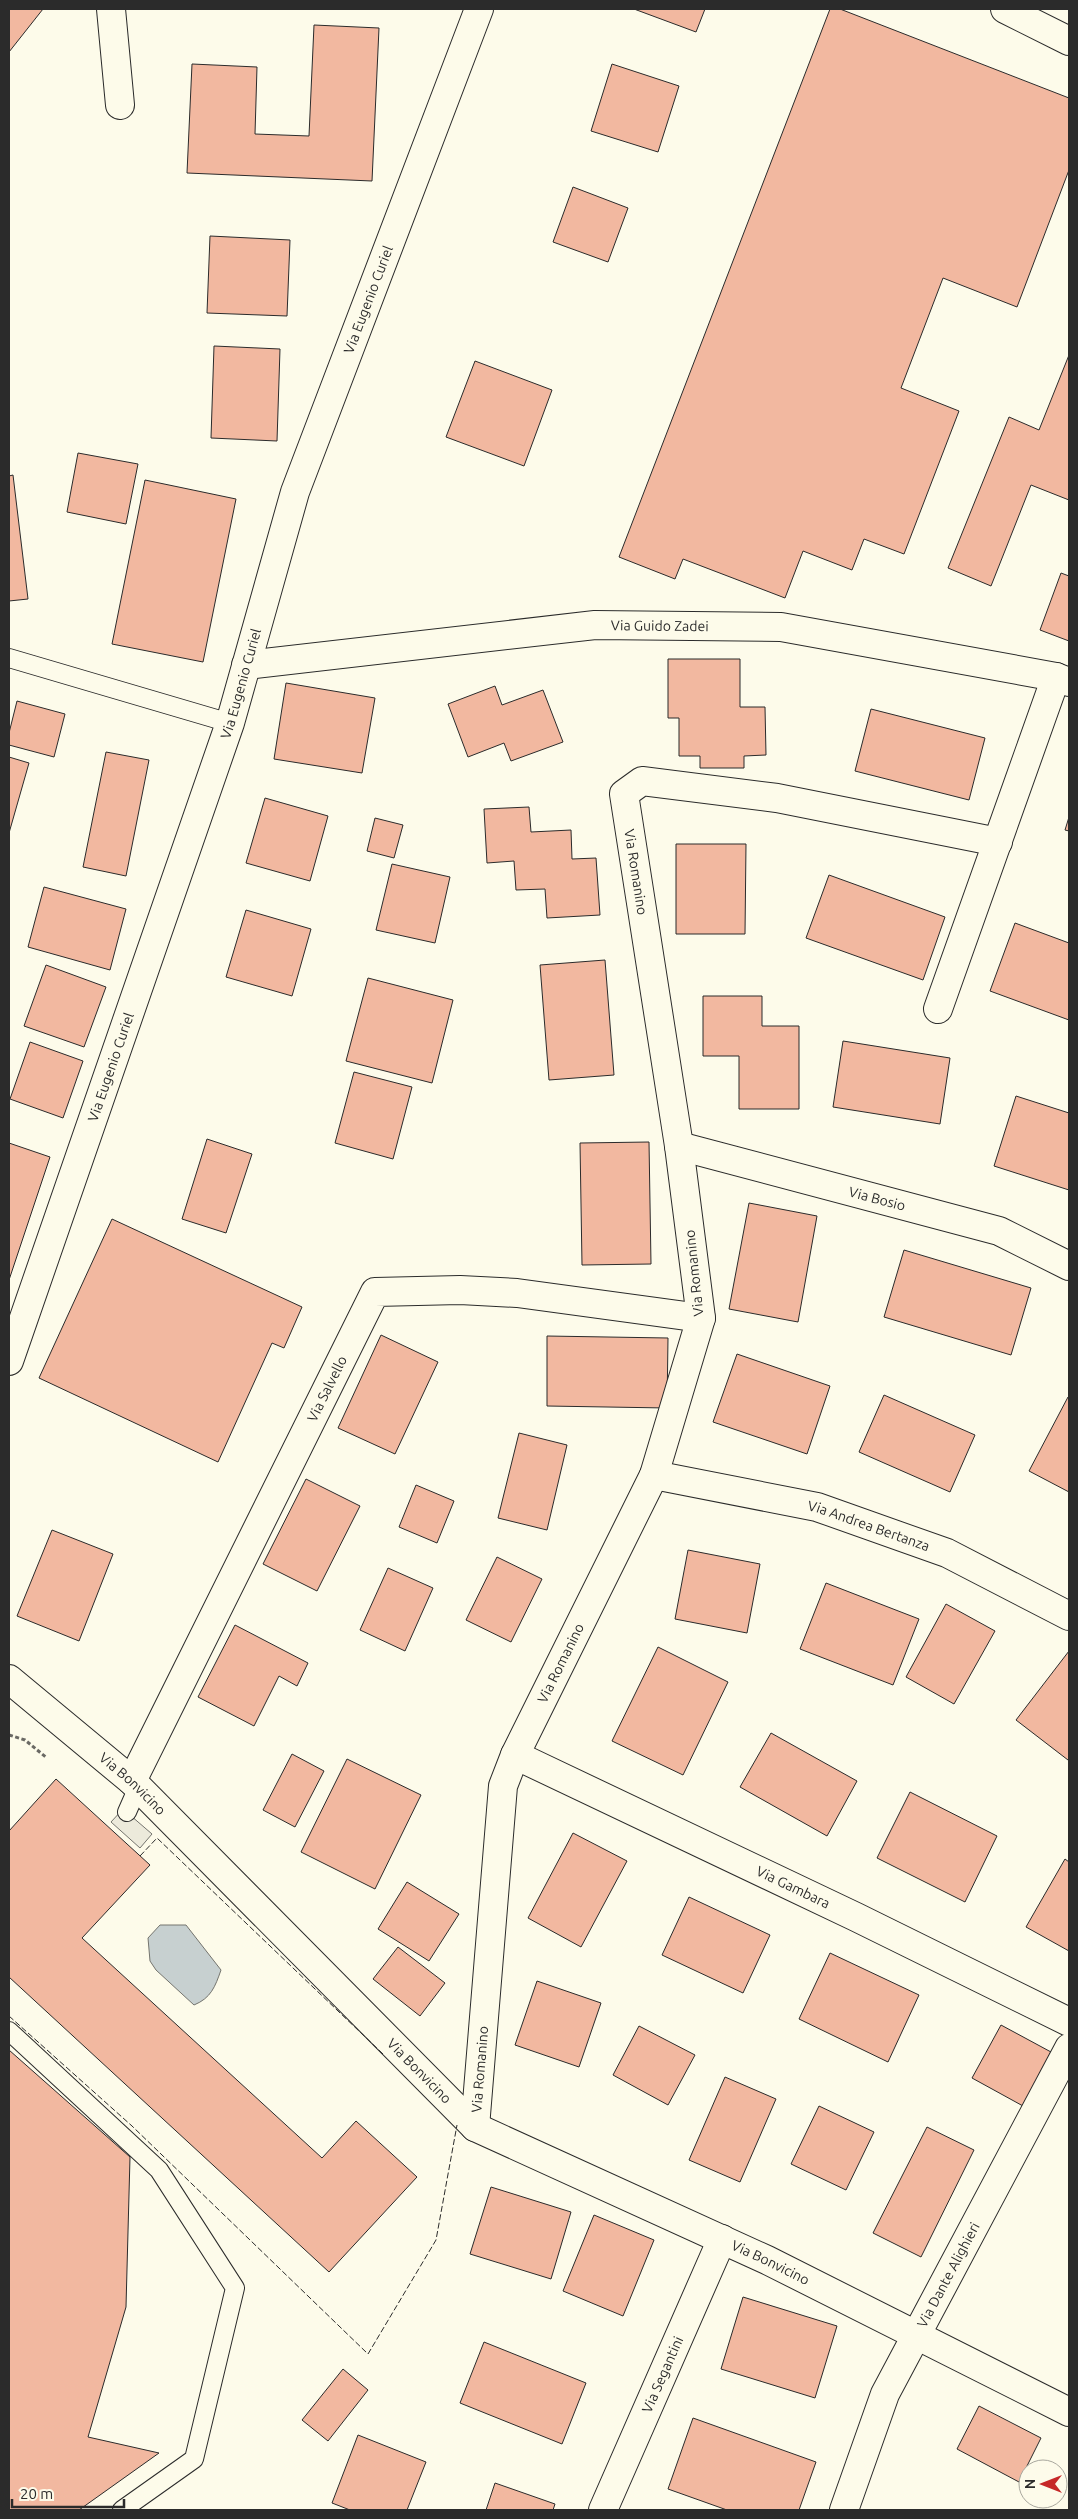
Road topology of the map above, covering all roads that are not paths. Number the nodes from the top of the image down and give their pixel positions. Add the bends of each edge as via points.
1 (111, 9) edge
2 (479, 9) edge
3 (1005, 9) edge
4 (1069, 41) edge
5 (120, 106) dead end
6 (9, 658) edge
7 (246, 665) junction
8 (1063, 680) edge
9 (230, 723) junction
10 (998, 842) junction
11 (938, 1009) dead end
12 (679, 1146) junction
13 (1069, 1266) edge
14 (701, 1318) junction
15 (9, 1361) edge
16 (654, 1475) junction
17 (1069, 1616) edge
18 (9, 1679) edge
19 (515, 1755) junction
20 (135, 1784) junction
21 (127, 1812) dead end
22 (1069, 2022) edge
23 (9, 2031) edge
24 (1069, 2048) edge
25 (475, 2127) junction
26 (722, 2239) junction
27 (916, 2335) junction
28 (1069, 2412) edge
29 (122, 2510) edge
30 (603, 2510) edge
31 (844, 2510) edge

1 - 5 street
2 - 7 street, Via Eugenio Curiel via 295,492
3 - 4 street
6 - 9 lane
7 - 8 street, Via Guido Zadei via 595,625 781,627
7 - 9 street, Via Eugenio Curiel
8 - 10 street
9 - 15 street, Via Eugenio Curiel
10 - 11 street
10 - 12 street, Via Romanino via 778,798 642,781 624,794
12 - 13 street, Via Bosio via 999,1231
12 - 14 street, Via Romanino
14 - 16 street, Via Romanino
14 - 20 street, Via Salvello via 517,1293 460,1290 375,1292
16 - 17 street, Via Andrea Bertanza via 817,1507 947,1553
16 - 19 street, Via Romanino
18 - 20 street, Via Bonvicino
19 - 22 street, Via Gambara
19 - 25 street, Via Romanino via 503,1786
20 - 21 lane
20 - 25 street, Via Bonvicino
23 - 29 lane via 159,2170 234,2288 194,2459
24 - 27 street, Via Dante Alighieri
25 - 26 street, Via Bonvicino
26 - 27 street, Via Bonvicino
26 - 30 street, Via Segantini
27 - 28 street, Via Bonvicino
27 - 31 street, Via Dante Alighieri via 885,2394

